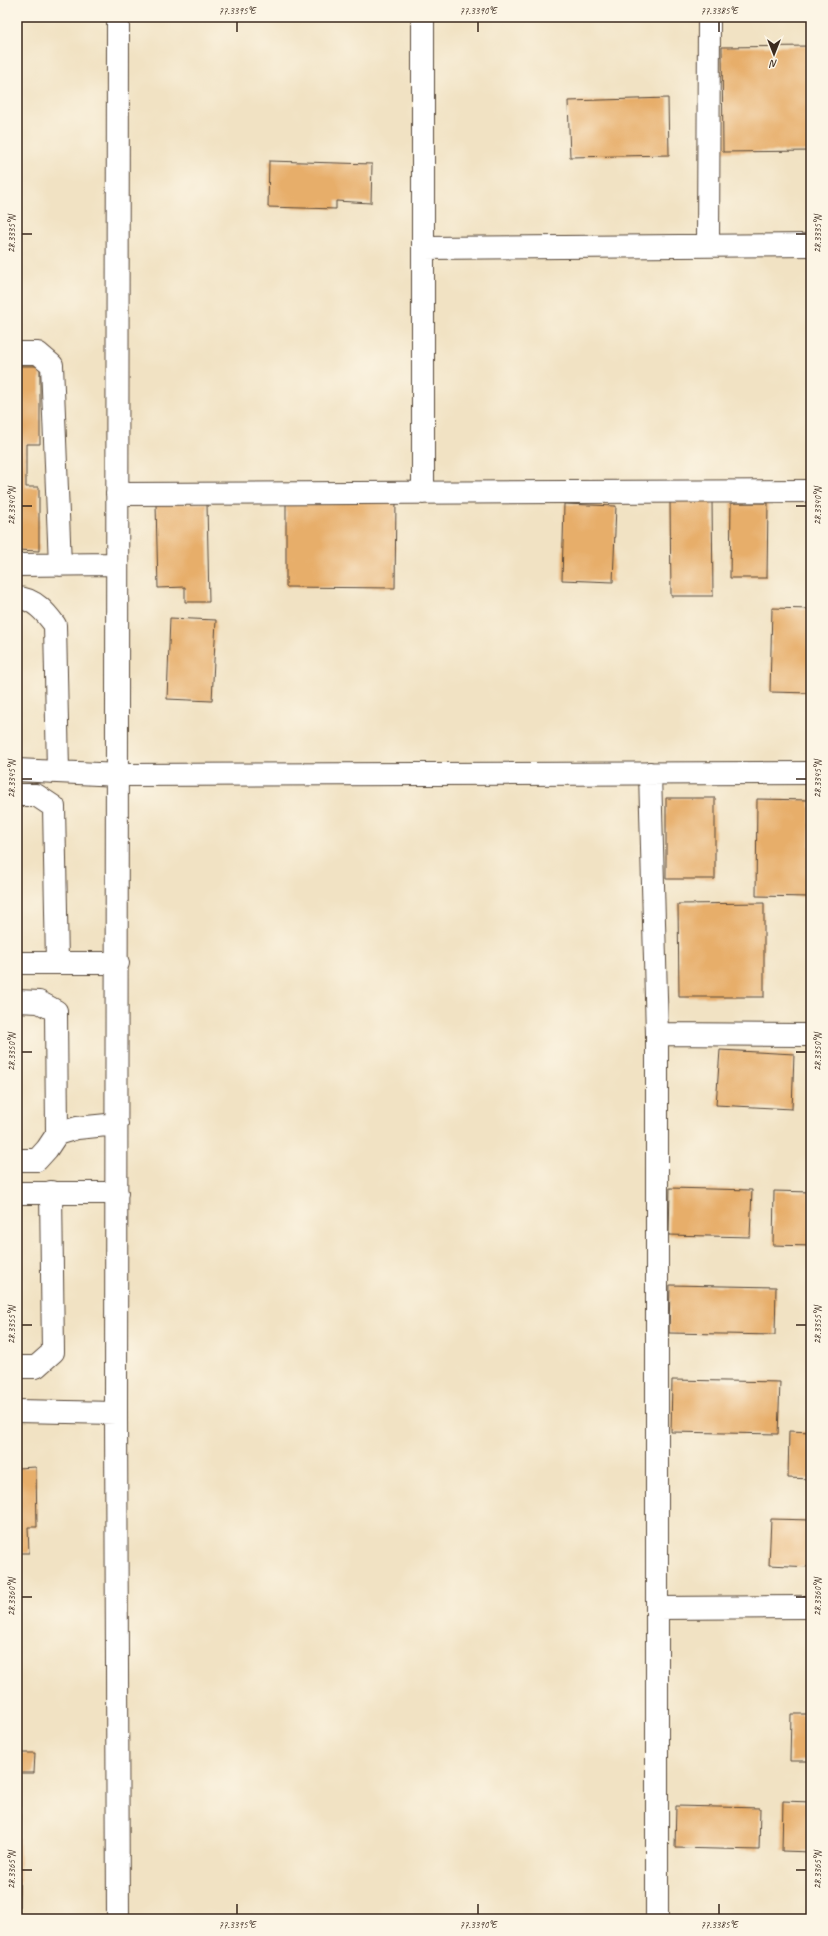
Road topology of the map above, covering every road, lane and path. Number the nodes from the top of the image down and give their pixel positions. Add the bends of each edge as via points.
1 (118, 17) edge
2 (423, 17) edge
3 (709, 17) edge
4 (708, 245) junction
5 (811, 245) edge
6 (424, 248) junction
7 (17, 352) edge
8 (811, 491) edge
9 (423, 493) junction
10 (117, 494) junction
11 (117, 564) junction
12 (17, 565) edge
13 (60, 565) junction
14 (17, 598) edge
15 (17, 770) edge
16 (58, 772) junction
17 (650, 773) junction
18 (811, 773) edge
19 (118, 775) junction
20 (17, 795) edge
21 (17, 963) edge
22 (57, 963) junction
23 (118, 964) junction
24 (17, 1001) edge
25 (657, 1034) junction
26 (811, 1035) edge
27 (117, 1124) junction
28 (57, 1134) junction
29 (17, 1160) edge
30 (17, 1192) edge
31 (51, 1192) junction
32 (117, 1193) junction
33 (17, 1367) edge
34 (17, 1411) edge
35 (116, 1413) junction
36 (811, 1607) edge
37 (657, 1608) junction
38 (118, 1919) edge
39 (657, 1919) edge

1 - 10 street
2 - 6 street
3 - 4 street
4 - 5 street
4 - 6 street
6 - 9 street
7 - 13 street via 38,353 52,365
8 - 9 street
9 - 10 street
10 - 11 street
11 - 13 street
11 - 19 street
12 - 13 street
14 - 16 street via 43,609 55,625
15 - 16 street
16 - 19 street
17 - 18 street
17 - 19 street
17 - 25 street
19 - 23 street
20 - 22 street via 36,795 54,808
21 - 22 street
22 - 23 street
23 - 27 street
24 - 28 street via 39,1002 56,1011
25 - 26 street
25 - 37 street
27 - 28 street via 77,1128
27 - 32 street
28 - 29 street via 37,1160
30 - 31 street
31 - 32 street
31 - 33 street via 53,1352 36,1367
32 - 35 street
34 - 35 street
35 - 38 street
36 - 37 street
37 - 39 street

